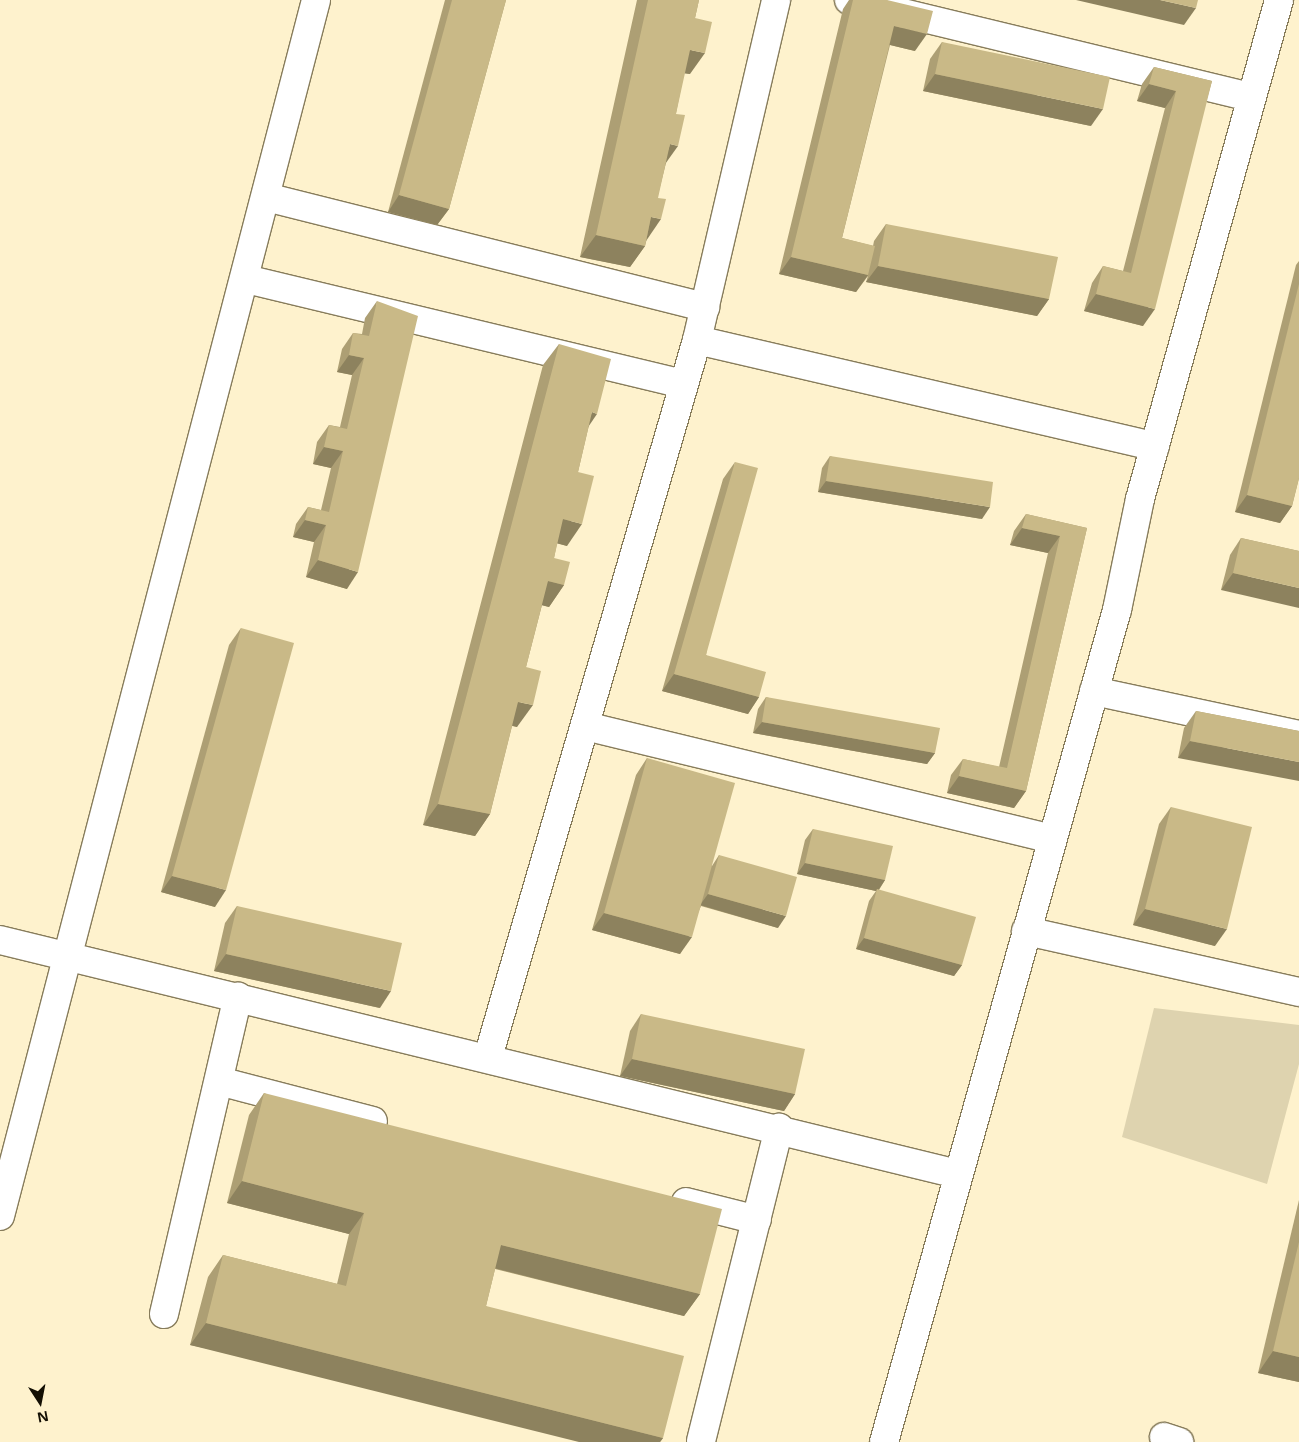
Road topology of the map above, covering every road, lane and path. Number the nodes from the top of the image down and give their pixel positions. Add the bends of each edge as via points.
1 (316, 0) edge
2 (776, 0) edge
3 (849, 0) edge
4 (1279, 0) edge
5 (1251, 97) junction
6 (266, 197) junction
7 (246, 279) junction
8 (705, 307) junction
9 (697, 340) junction
10 (684, 384) junction
11 (1154, 447) junction
12 (1094, 691) junction
13 (585, 726) junction
14 (1299, 735) edge
15 (1052, 839) junction
16 (1026, 931) junction
17 (0, 940) edge
18 (68, 955) junction
19 (1299, 992) edge
20 (238, 996) junction
21 (488, 1057) junction
22 (219, 1081) junction
23 (401, 1128) edge
24 (779, 1128) junction
25 (957, 1174) junction
26 (661, 1195) edge
27 (0, 1216) edge
28 (757, 1220) junction
29 (164, 1314) dead end
30 (701, 1441) edge
31 (884, 1442) edge

1 - 6 street
2 - 8 street
3 - 5 street
4 - 5 street
5 - 11 street
6 - 7 street
6 - 8 street
7 - 10 street
7 - 18 street
8 - 9 street
9 - 10 street
9 - 11 street
10 - 13 street
11 - 12 street via 1117,610
12 - 14 street
12 - 15 street
13 - 15 street
13 - 21 street
15 - 16 street
16 - 19 street
16 - 25 street
17 - 18 street
18 - 20 street
18 - 27 street
20 - 21 street
20 - 22 street
21 - 24 street
22 - 23 street
22 - 29 street
24 - 25 street
24 - 28 street
25 - 31 street
26 - 28 street
28 - 30 street

